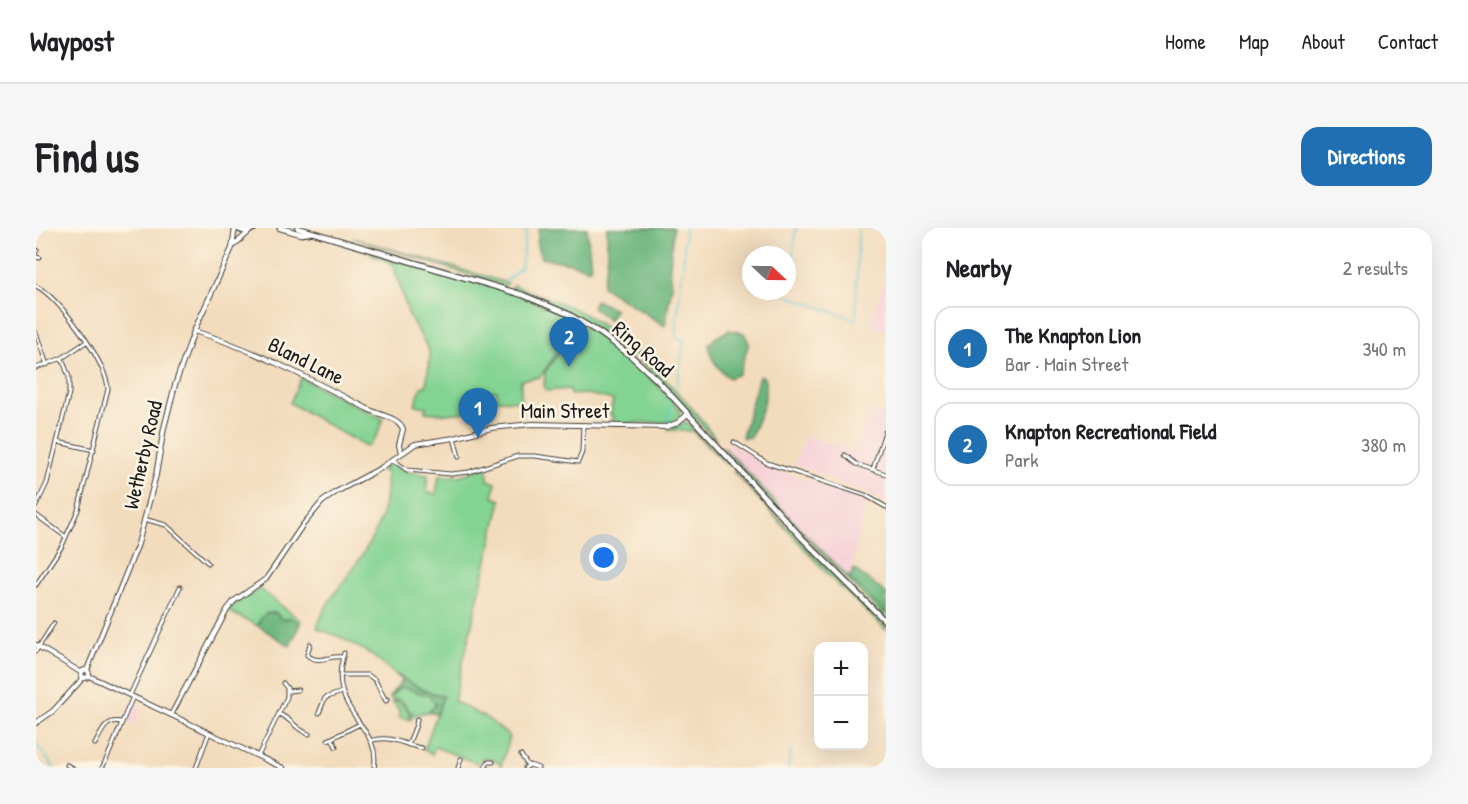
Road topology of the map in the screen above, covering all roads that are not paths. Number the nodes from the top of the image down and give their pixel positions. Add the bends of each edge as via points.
1 (235, 228) edge
2 (280, 228) edge
3 (298, 228) edge
4 (252, 230) edge
5 (312, 232) junction
6 (232, 248) junction
7 (36, 286) edge
8 (194, 331) junction
9 (36, 333) edge
10 (86, 342) junction
11 (62, 358) junction
12 (47, 365) junction
13 (36, 368) edge
14 (688, 414) junction
15 (583, 424) junction
16 (885, 432) edge
17 (454, 438) junction
18 (57, 441) junction
19 (734, 442) dead end
20 (464, 449) dead end
21 (94, 450) junction
22 (458, 450) junction
23 (401, 453) junction
24 (845, 455) dead end
25 (459, 457) dead end
26 (392, 460) junction
27 (873, 470) junction
28 (886, 474) edge
29 (36, 506) edge
30 (886, 507) edge
31 (36, 515) edge
32 (144, 519) junction
33 (66, 537) junction
34 (208, 563) dead end
35 (36, 585) edge
36 (180, 587) dead end
37 (886, 622) edge
38 (54, 623) dead end
39 (310, 644) dead end
40 (37, 648) edge
41 (85, 674) junction
42 (340, 675) junction
43 (283, 683) dead end
44 (298, 690) dead end
45 (287, 691) junction
46 (342, 692) junction
47 (132, 696) junction
48 (386, 701) dead end
49 (319, 713) dead end
50 (279, 714) junction
51 (171, 715) junction
52 (417, 719) dead end
53 (121, 722) junction
54 (36, 723) edge
55 (360, 724) junction
56 (209, 733) junction
57 (309, 734) dead end
58 (370, 741) junction
59 (95, 744) dead end
60 (408, 745) junction
61 (336, 747) dead end
62 (422, 748) dead end
63 (521, 755) dead end
64 (258, 756) junction
65 (461, 759) dead end
66 (493, 762) dead end
67 (104, 767) edge
68 (527, 767) edge
69 (196, 768) edge
70 (283, 768) edge
71 (374, 768) edge
72 (458, 768) edge
73 (485, 768) edge
74 (538, 768) edge

1 - 4 highway via 242,232
1 - 6 street, Wetherby Road
2 - 5 highway via 301,234
3 - 5 highway, Ring Road
4 - 6 street, Wetherby Road
5 - 14 highway, Ring Road via 487,283 568,314 630,355
6 - 8 street, Wetherby Road
7 - 10 street via 58,303
8 - 23 street, Bland Lane via 239,345 401,424
8 - 32 street, Wetherby Road via 172,394
9 - 12 street
10 - 11 street
10 - 21 street via 101,363 107,384
11 - 12 street
11 - 18 street via 70,387
12 - 13 street
14 - 15 street, Main Street via 666,427
14 - 37 highway, Ring Road
15 - 17 street, Main Street via 499,426
15 - 26 street via 582,452 576,463 518,456 451,474 406,470
16 - 27 street
17 - 22 street
17 - 23 street, Main Street via 420,443
18 - 21 street
18 - 29 street via 47,483
19 - 30 street via 767,463 865,495
20 - 22 street
21 - 33 street via 81,501
22 - 25 street
23 - 26 street, Main Street
24 - 27 street
26 - 51 street, Main Street via 322,502 269,576 226,610
27 - 28 street
31 - 33 street
32 - 34 street via 166,525
32 - 41 street, Wetherby Road via 137,549
33 - 35 street
36 - 47 street
38 - 40 street
39 - 42 street via 305,655 313,659 343,655
40 - 41 street
41 - 47 street
41 - 54 street, Wetherby Road via 53,711
42 - 46 street
42 - 48 street via 371,676
43 - 45 street
44 - 45 street
45 - 50 street
46 - 49 street via 325,698
46 - 55 street
47 - 51 street
47 - 53 street
50 - 57 street
50 - 64 street
51 - 56 street
52 - 60 street
53 - 59 street via 105,726
53 - 67 street
55 - 58 street
55 - 61 street via 330,739
56 - 64 street
56 - 69 street
58 - 60 street via 390,738
58 - 71 street
60 - 62 street
63 - 68 street
64 - 70 street
65 - 72 street
66 - 73 street
68 - 74 street

